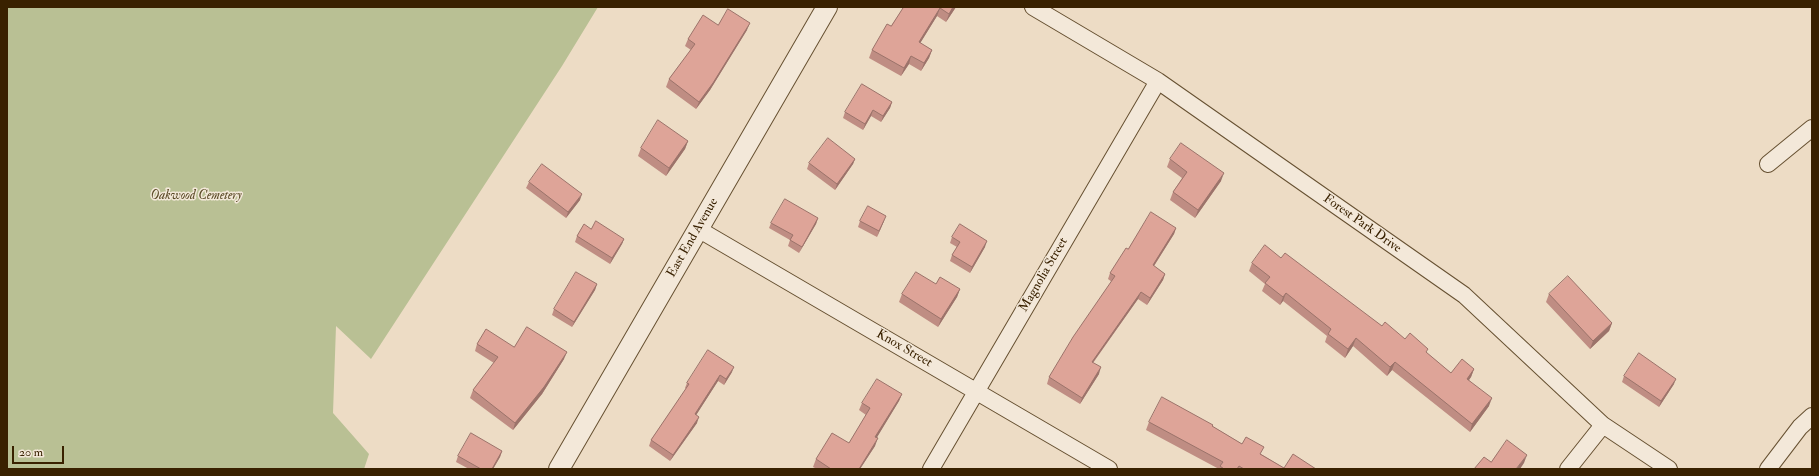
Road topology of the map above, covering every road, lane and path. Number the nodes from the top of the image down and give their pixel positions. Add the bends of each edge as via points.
1 (827, 7) edge
2 (1034, 7) edge
3 (1158, 81) junction
4 (1812, 128) edge
5 (1768, 164) dead end
6 (698, 229) junction
7 (976, 392) junction
8 (1812, 416) edge
9 (1603, 425) junction
10 (559, 469) edge
11 (931, 469) edge
12 (1109, 469) edge
13 (1568, 469) edge
14 (1669, 469) edge
15 (1768, 469) edge

1 - 6 street, East End Avenue
2 - 3 street, Forest Park Drive
3 - 7 street, Magnolia Street
3 - 9 street, Forest Park Drive via 1464,295
4 - 5 street
6 - 7 street, Knox Street
6 - 10 street, East End Avenue
7 - 11 street, Magnolia Street
7 - 12 street, Knox Street
8 - 15 street via 1800,427
9 - 13 street
9 - 14 street, Forest Park Drive

